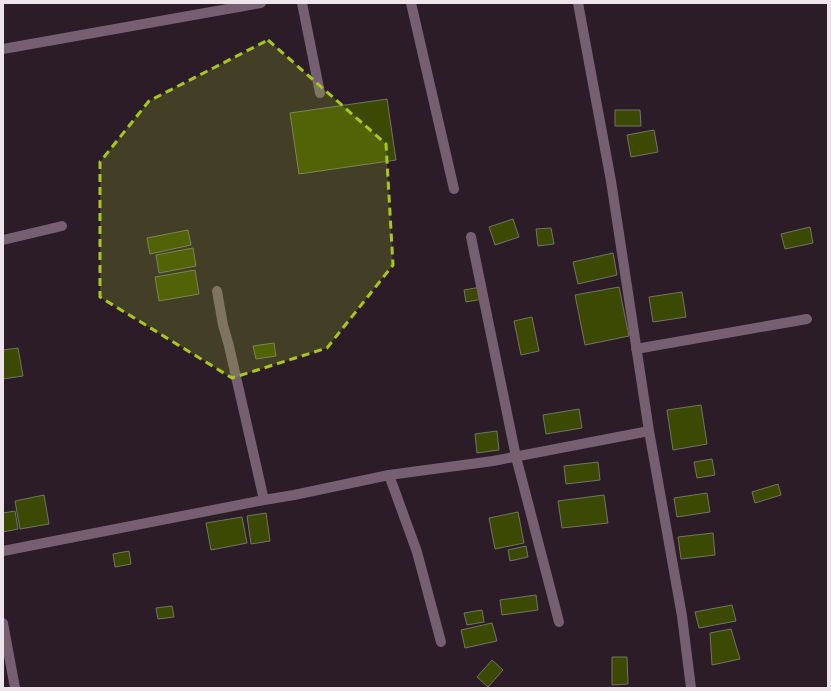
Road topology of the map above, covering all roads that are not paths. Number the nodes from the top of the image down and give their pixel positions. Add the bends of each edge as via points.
1 (261, 3) edge
2 (302, 3) edge
3 (411, 3) edge
4 (578, 3) edge
5 (3, 48) edge
6 (320, 93) dead end
7 (454, 189) dead end
8 (62, 226) dead end
9 (471, 237) dead end
10 (3, 240) edge
11 (217, 292) dead end
12 (807, 319) dead end
13 (636, 348) junction
14 (649, 431) junction
15 (516, 457) junction
16 (389, 475) junction
17 (264, 500) junction
18 (3, 551) edge
19 (559, 622) dead end
20 (3, 623) edge
21 (441, 642) dead end
22 (5, 650) edge
23 (15, 688) edge
24 (691, 688) edge

1 - 5 street
2 - 6 street
3 - 7 street
4 - 13 street via 611,181
8 - 10 street
9 - 15 street
11 - 17 street
12 - 13 street
13 - 14 street
14 - 15 street
14 - 24 street via 682,616
15 - 16 street
15 - 19 street
16 - 17 street
16 - 21 street via 417,552
17 - 18 street
20 - 22 street
22 - 23 street

